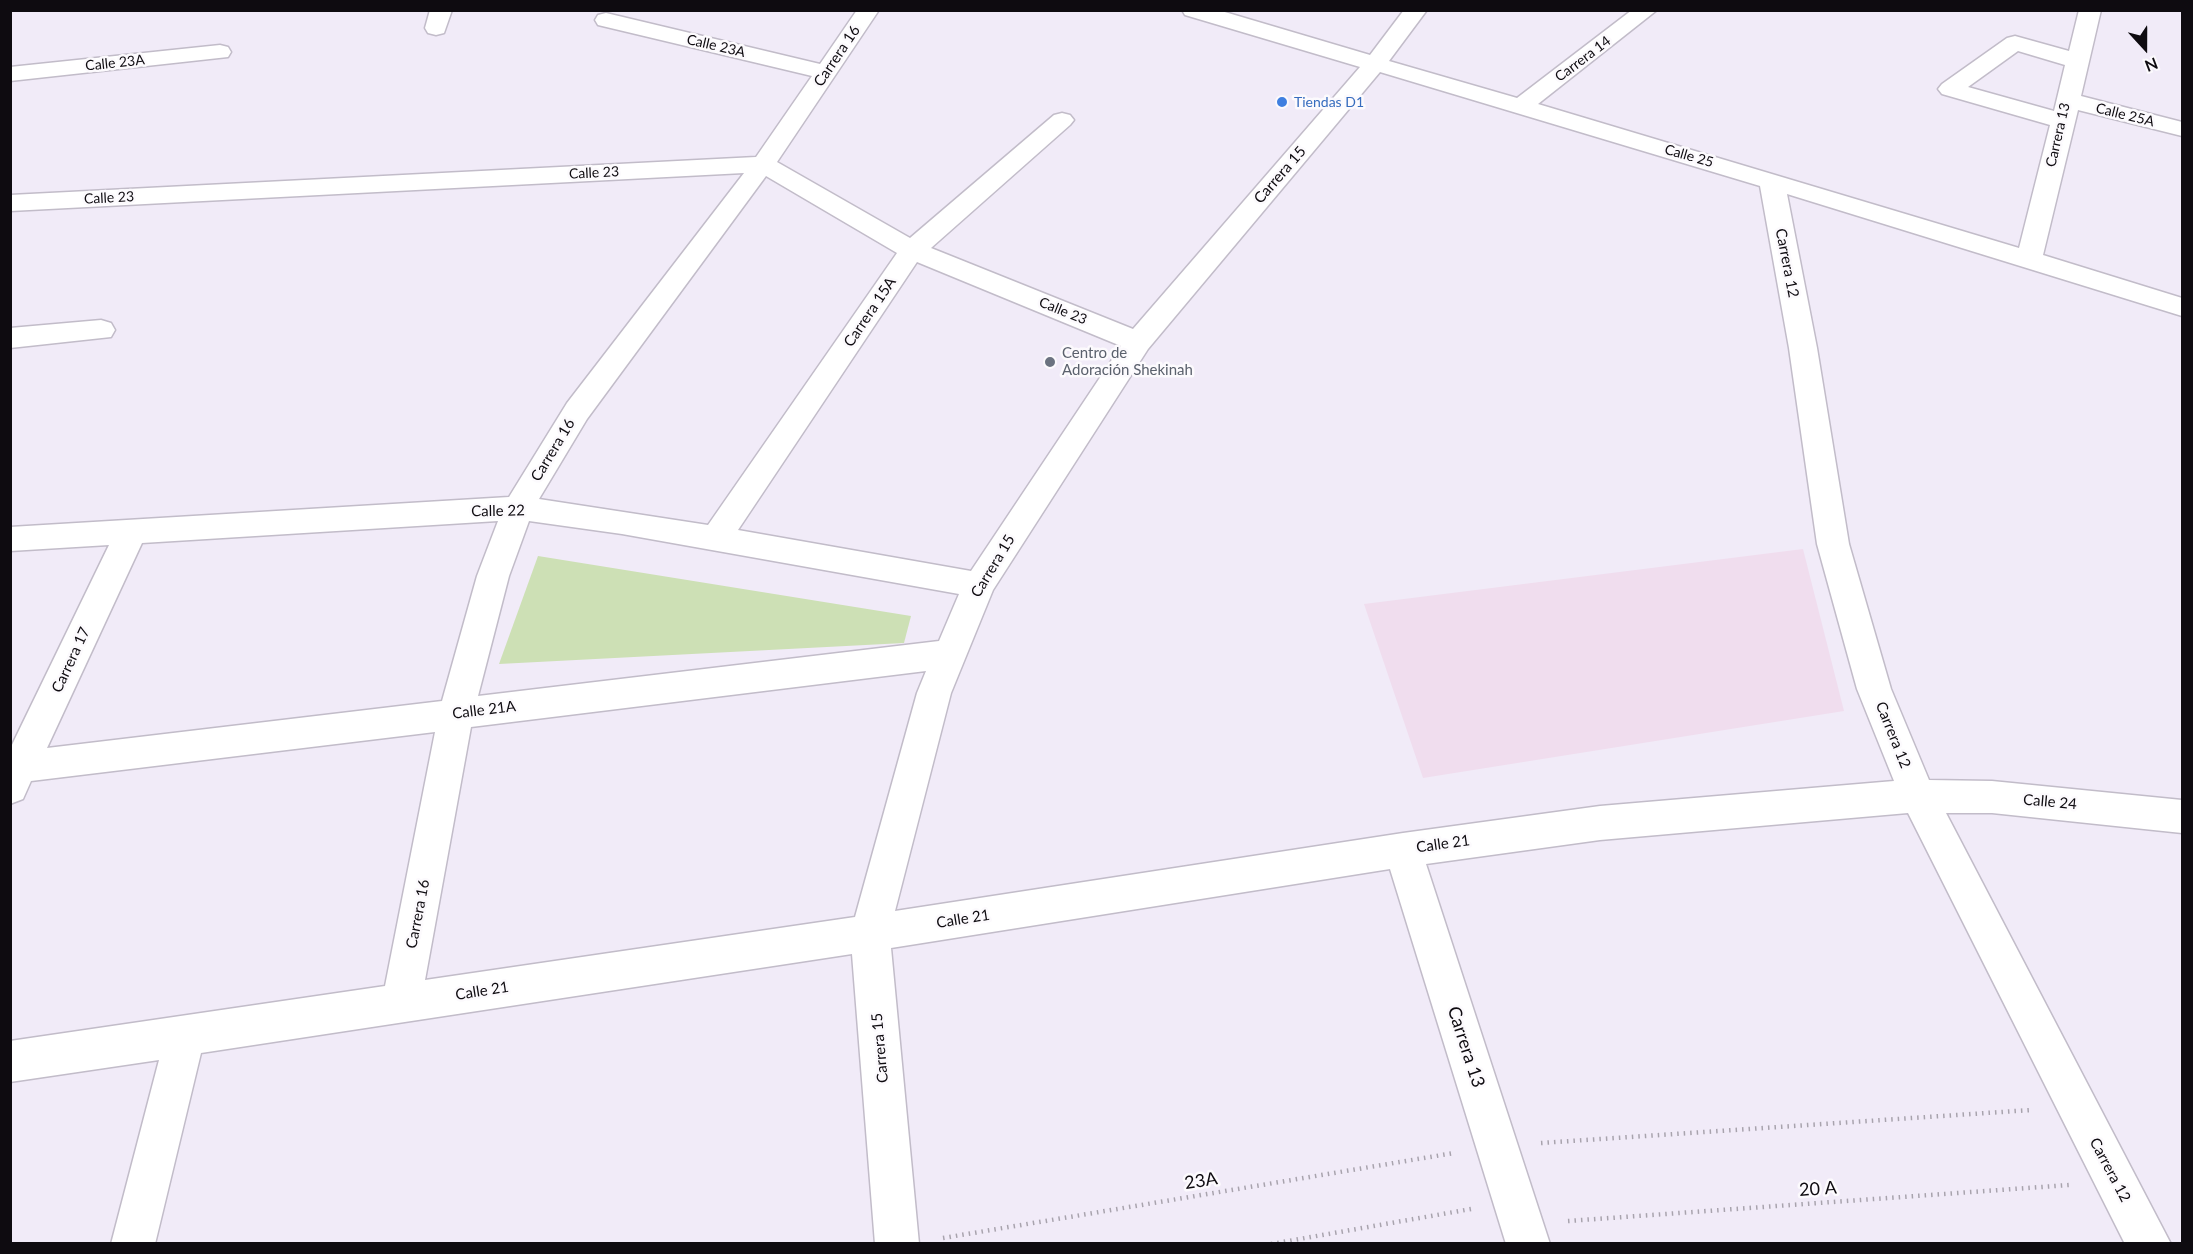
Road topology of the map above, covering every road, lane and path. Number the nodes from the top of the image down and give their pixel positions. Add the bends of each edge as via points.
1 (868, 10) edge
2 (1193, 10) edge
3 (1416, 10) edge
4 (1646, 10) edge
5 (2090, 10) edge
6 (606, 20) dead end
7 (220, 52) dead end
8 (2077, 61) junction
9 (1374, 65) junction
10 (826, 72) junction
11 (10, 74) edge
12 (1520, 107) junction
13 (2064, 110) junction
14 (1062, 120) dead end
15 (2182, 129) edge
16 (763, 164) junction
17 (1772, 181) junction
18 (10, 203) edge
19 (912, 250) junction
20 (2029, 261) junction
21 (2182, 307) edge
22 (100, 330) dead end
23 (10, 338) edge
24 (1138, 342) junction
25 (518, 508) junction
26 (132, 531) junction
27 (10, 539) edge
28 (716, 539) junction
29 (979, 585) junction
30 (948, 654) junction
31 (456, 713) junction
32 (15, 777) edge
33 (1918, 796) junction
34 (2182, 816) edge
35 (1403, 850) junction
36 (870, 933) junction
37 (401, 1004) junction
38 (185, 1035) junction
39 (10, 1062) edge
40 (2076, 1107) junction
41 (1498, 1146) junction
42 (2116, 1181) junction
43 (1522, 1223) edge
44 (915, 1242) edge
45 (133, 1244) edge
46 (1271, 1244) edge
47 (2149, 1244) edge

1 - 10 street, Carrera 16
2 - 9 street, Calle 25
3 - 9 street, Carrera 15
4 - 12 street, Carrera 14
5 - 8 street, Carrera 13
6 - 10 street, Calle 23A
7 - 11 street, Calle 23A
8 - 13 street, Carrera 13
8 - 13 street, Calle 25A via 2015,43 1950,88
9 - 12 street, Calle 25
9 - 24 street, Carrera 15
10 - 16 street, Carrera 16
12 - 17 street, Calle 25
13 - 15 street, Calle 25A
13 - 20 street, Carrera 13
14 - 19 street, Carrera 15A
16 - 18 street, Calle 23
16 - 19 street, Calle 23
16 - 25 street, Carrera 16 via 576,411
17 - 20 street, Calle 25
17 - 33 street, Carrera 12 via 1833,544 1874,689
19 - 24 street, Calle 23
19 - 28 street, Carrera 15A
20 - 21 street, Calle 25
22 - 23 street
24 - 29 street, Carrera 15
25 - 26 street, Calle 22
25 - 28 street, Calle 22
25 - 31 street, Carrera 16 via 493,576
26 - 27 street, Calle 22
26 - 32 street, Carrera 17
28 - 29 street, Calle 22
29 - 30 street, Carrera 15
30 - 31 street, Calle 21A
30 - 36 street, Carrera 15
31 - 32 street, Calle 21A
31 - 37 street, Carrera 16
33 - 34 street, Calle 24 via 1992,797
33 - 35 street, Calle 21 via 1600,823
33 - 40 street, Carrera 12
35 - 36 street, Calle 21
35 - 41 street, Carrera 13
36 - 37 street, Calle 21
36 - 44 street, Carrera 15
37 - 38 street, Calle 21
38 - 39 street, Calle 21
38 - 45 street
40 - 41 path
40 - 42 street, Carrera 12
41 - 43 street, Carrera 13
41 - 44 path, 23A
42 - 43 path, 20 A
42 - 47 street, Carrera 12
43 - 46 path

